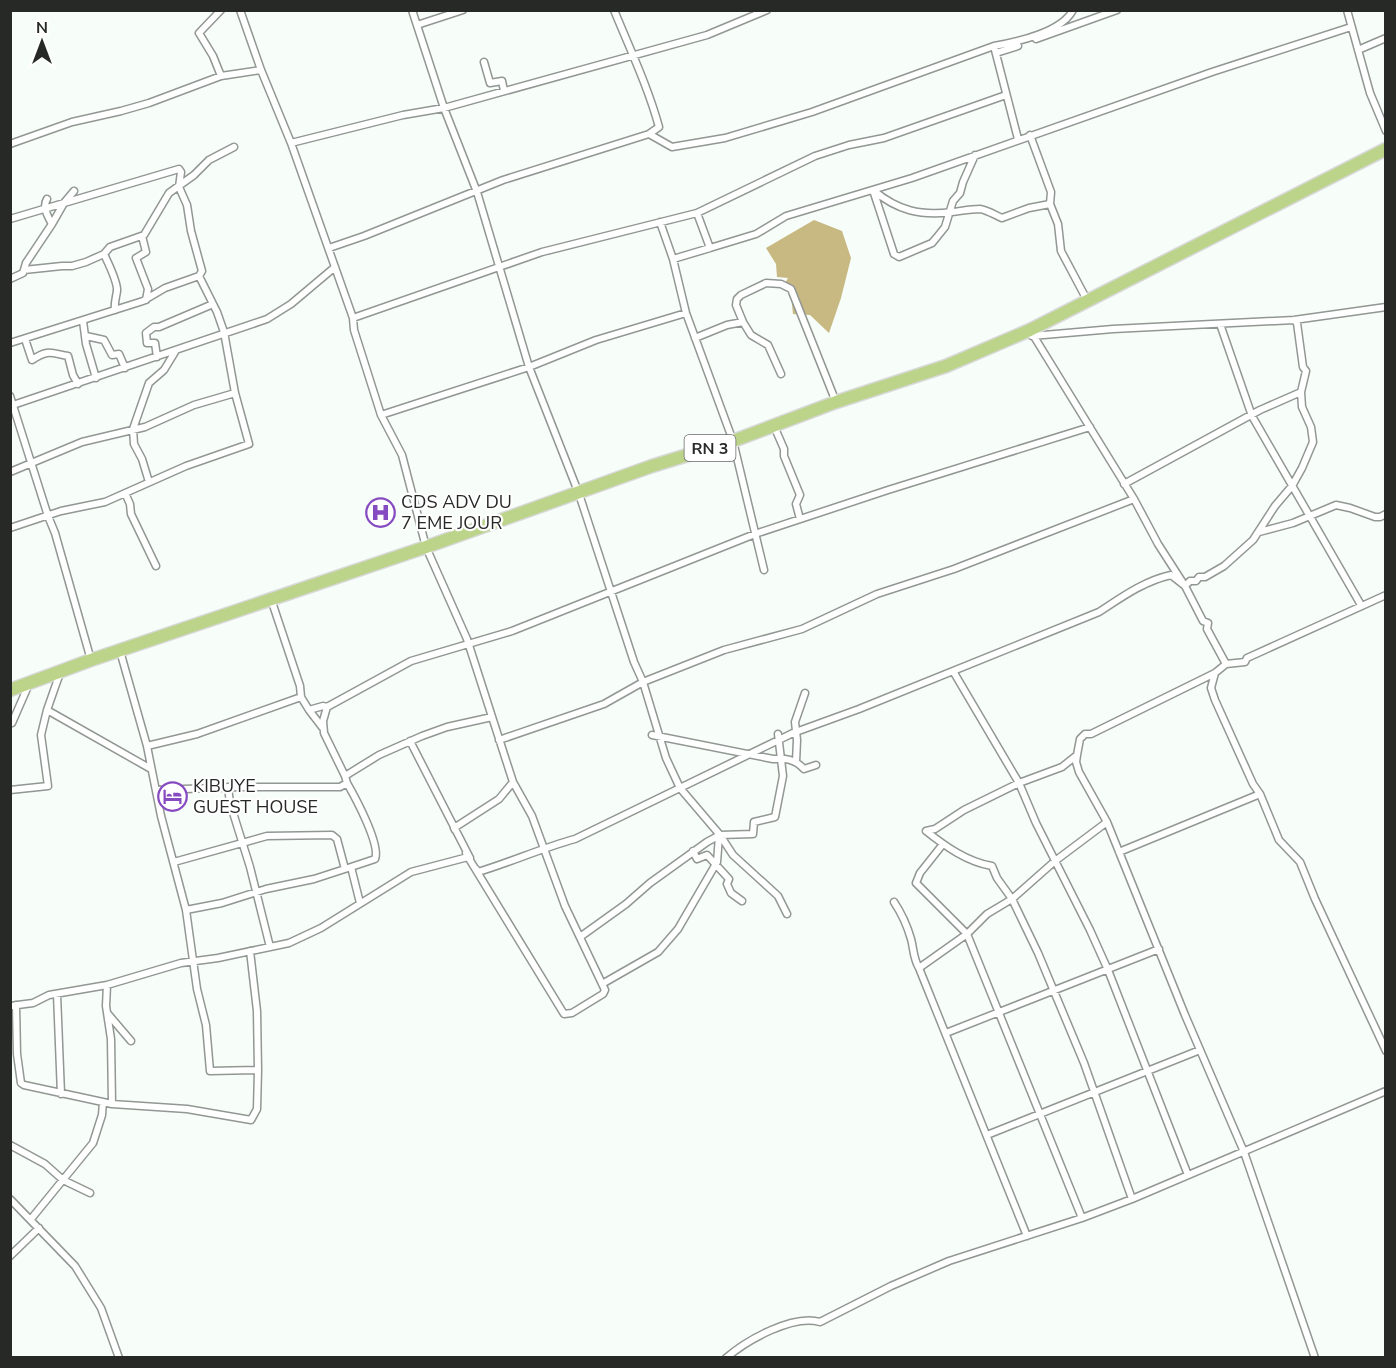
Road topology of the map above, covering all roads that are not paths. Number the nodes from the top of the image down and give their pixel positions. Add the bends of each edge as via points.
1 (221, 10) edge
2 (240, 10) edge
3 (412, 10) edge
4 (464, 10) edge
5 (614, 10) edge
6 (767, 10) edge
7 (1073, 10) edge
8 (1117, 10) edge
9 (1347, 10) edge
10 (417, 25) junction
11 (1351, 27) junction
12 (1386, 38) edge
13 (995, 50) junction
14 (1358, 50) junction
15 (633, 55) junction
16 (484, 62) dead end
17 (261, 70) junction
18 (221, 76) junction
19 (504, 92) junction
20 (1006, 95) junction
21 (444, 108) junction
22 (1386, 131) edge
23 (649, 134) junction
24 (1030, 135) junction
25 (1018, 139) junction
26 (291, 143) junction
27 (10, 144) edge
28 (234, 147) dead end
29 (1386, 148) edge
30 (975, 155) junction
31 (179, 186) junction
32 (873, 190) junction
33 (74, 191) dead end
34 (477, 192) junction
35 (47, 199) dead end
36 (1050, 204) junction
37 (63, 205) junction
38 (46, 210) junction
39 (949, 212) junction
40 (697, 213) junction
41 (10, 219) edge
42 (660, 222) junction
43 (52, 224) junction
44 (142, 236) junction
45 (329, 248) junction
46 (710, 248) junction
47 (104, 254) junction
48 (673, 259) junction
49 (335, 267) junction
50 (499, 267) junction
51 (24, 270) junction
52 (198, 276) junction
53 (10, 279) edge
54 (146, 300) junction
55 (1087, 300) junction
56 (213, 304) junction
57 (1386, 307) edge
58 (115, 310) junction
59 (686, 313) junction
60 (353, 318) junction
61 (1294, 320) junction
62 (83, 321) junction
63 (742, 322) junction
64 (1220, 324) junction
65 (224, 332) junction
66 (1031, 333) junction
67 (86, 336) junction
68 (695, 338) junction
69 (25, 339) junction
70 (10, 343) edge
71 (175, 351) junction
72 (157, 357) junction
73 (530, 366) junction
74 (125, 368) junction
75 (781, 374) dead end
76 (96, 378) junction
77 (78, 384) junction
78 (1301, 392) junction
79 (235, 393) junction
80 (10, 396) edge
81 (836, 402) junction
82 (12, 406) edge
83 (381, 415) junction
84 (1252, 416) junction
85 (774, 425) junction
86 (1090, 427) junction
87 (133, 429) junction
88 (733, 441) junction
89 (31, 464) junction
90 (10, 472) edge
91 (148, 482) junction
92 (1124, 483) junction
93 (1292, 486) junction
94 (125, 493) junction
95 (579, 494) junction
96 (1134, 500) junction
97 (1386, 514) edge
98 (48, 516) junction
99 (1310, 516) junction
100 (800, 519) junction
101 (10, 528) edge
102 (1259, 532) junction
103 (755, 534) junction
104 (426, 547) junction
105 (156, 566) dead end
106 (765, 570) dead end
107 (1185, 586) junction
108 (611, 590) junction
109 (1386, 596) edge
110 (271, 599) junction
111 (1361, 605) junction
112 (469, 645) junction
113 (120, 651) junction
114 (92, 660) junction
115 (1226, 664) junction
116 (953, 670) junction
117 (60, 672) junction
118 (1215, 673) junction
119 (643, 682) junction
120 (29, 684) junction
121 (10, 690) edge
122 (805, 693) dead end
123 (301, 697) junction
124 (327, 707) junction
125 (47, 710) junction
126 (309, 710) junction
127 (492, 717) junction
128 (10, 722) edge
129 (322, 727) junction
130 (796, 732) junction
131 (656, 736) junction
132 (778, 737) junction
133 (499, 740) junction
134 (410, 741) junction
135 (147, 746) junction
136 (748, 754) junction
137 (1077, 755) junction
138 (781, 758) junction
139 (796, 762) junction
140 (816, 765) dead end
141 (151, 769) junction
142 (346, 779) junction
143 (513, 782) junction
144 (1019, 783) junction
145 (228, 787) junction
146 (680, 788) junction
147 (10, 790) edge
148 (156, 790) junction
149 (1260, 794) junction
150 (1107, 822) junction
151 (454, 828) junction
152 (720, 835) junction
153 (242, 842) junction
154 (943, 844) junction
155 (544, 848) junction
156 (693, 852) junction
157 (1119, 852) junction
158 (468, 857) junction
159 (1055, 861) junction
160 (174, 862) junction
161 (716, 864) junction
162 (348, 868) junction
163 (478, 872) junction
164 (256, 892) junction
165 (1012, 899) junction
166 (742, 901) dead end
167 (894, 902) dead end
168 (360, 903) junction
169 (186, 910) junction
170 (787, 914) dead end
171 (967, 934) junction
172 (580, 937) junction
173 (270, 947) junction
174 (1159, 949) junction
175 (250, 951) junction
176 (193, 962) junction
177 (919, 968) junction
178 (1108, 970) junction
179 (602, 984) junction
180 (106, 985) junction
181 (1053, 990) junction
182 (57, 994) junction
183 (13, 1005) edge
184 (106, 1011) junction
185 (999, 1012) junction
186 (946, 1034) junction
187 (131, 1041) dead end
188 (1200, 1050) junction
189 (1386, 1050) edge
190 (258, 1070) junction
191 (1147, 1072) junction
192 (1386, 1091) edge
193 (1095, 1092) junction
194 (61, 1094) junction
195 (103, 1102) junction
196 (112, 1104) junction
197 (1040, 1114) junction
198 (987, 1135) junction
199 (10, 1145) edge
200 (1244, 1152) junction
201 (1188, 1175) junction
202 (63, 1180) junction
203 (90, 1193) dead end
204 (10, 1199) edge
205 (1132, 1199) junction
206 (1082, 1218) junction
207 (31, 1219) junction
208 (39, 1228) junction
209 (1027, 1236) junction
210 (10, 1256) edge
211 (119, 1358) edge
212 (726, 1358) edge
213 (1315, 1358) edge

1 - 18 street via 199,33
2 - 17 street
3 - 10 street
4 - 10 street
5 - 15 street
6 - 15 street via 707,35
7 - 13 street via 1059,26
8 - 13 street
9 - 11 street
10 - 21 street
11 - 14 street
11 - 24 street
12 - 14 street
13 - 20 street
13 - 23 street via 725,138 672,147
14 - 22 street
15 - 19 street
15 - 23 street via 659,127
16 - 19 street via 490,83 502,81
17 - 18 street
17 - 26 street
18 - 27 street
19 - 21 street
20 - 25 street
20 - 40 street via 884,138 815,156
21 - 26 street
21 - 34 street
23 - 34 street via 503,180
24 - 25 street
24 - 36 street via 1051,192
25 - 30 street
26 - 45 street
28 - 31 street via 209,160
29 - 55 highway, RN 3
30 - 32 street
30 - 39 street
31 - 37 street via 181,172 175,169
31 - 44 street via 169,193
31 - 52 street via 198,252 202,271
32 - 39 street via 891,204 916,213
32 - 39 street via 894,254 899,257 932,243 945,227
32 - 46 street via 786,216 756,234
33 - 37 street
34 - 45 street
34 - 50 street
35 - 38 street
36 - 39 street via 1002,218 982,209
36 - 55 street via 1058,224 1061,251
37 - 38 street
37 - 43 street
38 - 41 street
38 - 43 street
40 - 42 street
40 - 46 street
42 - 48 street
42 - 50 street
43 - 51 street
44 - 47 street via 110,247
44 - 54 street via 146,252 136,258 148,289
45 - 49 street
46 - 48 street
47 - 51 street via 72,266
47 - 58 street via 115,280
48 - 59 street
49 - 60 street
49 - 65 street via 267,319
50 - 60 street
50 - 73 street
51 - 53 street
52 - 54 street
52 - 56 street
54 - 58 street
55 - 66 highway, RN 3
56 - 65 street
56 - 72 street via 146,333 147,343 155,343
57 - 61 street
58 - 62 street
59 - 68 street
59 - 73 street via 596,340
60 - 83 street
61 - 64 street
61 - 78 street via 1306,371
62 - 67 street
62 - 69 street
63 - 68 street
63 - 75 street via 751,335 768,345
63 - 81 street via 736,305 741,295 766,283 788,286
64 - 66 street
64 - 84 street
65 - 71 street
65 - 79 street
66 - 81 highway, RN 3
66 - 86 street
67 - 74 street via 104,340 112,355 119,354
67 - 76 street
68 - 88 street
69 - 70 street
69 - 77 street via 32,360 42,353 68,356
71 - 72 street
71 - 87 street via 164,370 150,382
72 - 74 street
73 - 83 street
73 - 95 street
74 - 76 street
76 - 77 street
77 - 82 street
78 - 84 street
78 - 93 street via 1313,442
79 - 87 street
79 - 91 street via 249,444
80 - 82 street
81 - 85 highway, RN 3
82 - 89 street
83 - 104 street via 402,455
84 - 92 street
84 - 93 street
85 - 88 highway, RN 3
85 - 100 street via 800,495 796,504
86 - 92 street
86 - 100 street
87 - 89 street via 82,441
87 - 91 street via 134,444
88 - 95 highway, RN 3
88 - 103 street
89 - 90 street
89 - 98 street
91 - 94 street
92 - 96 street
93 - 99 street
93 - 102 street
94 - 98 street
94 - 105 street
95 - 104 highway, RN 3
95 - 108 street
96 - 107 street
96 - 119 street via 877,594 802,629 724,650
97 - 99 street via 1375,517 1336,506
98 - 101 street
98 - 114 street
99 - 102 street
99 - 111 street
100 - 103 street
102 - 107 street via 1224,566
103 - 106 street
103 - 108 street
104 - 110 highway, RN 3
104 - 112 street
107 - 115 street via 1203,621 1208,623 1207,629
107 - 116 street via 1171,575 1159,578 1099,612
108 - 112 street
108 - 119 street
109 - 111 street
110 - 113 highway, RN 3
110 - 123 street
111 - 115 street via 1245,662
112 - 124 street via 411,661
112 - 127 street
113 - 114 highway, RN 3
113 - 135 street
114 - 117 highway, RN 3
115 - 118 street
116 - 130 street
116 - 144 street
117 - 120 highway, RN 3
117 - 125 street
118 - 137 street via 1085,734
118 - 149 street via 1211,688 1215,700
119 - 131 street
119 - 133 street via 604,704
120 - 121 highway, RN 3
120 - 128 street
122 - 130 street via 795,722
123 - 126 street
123 - 135 street via 205,732
124 - 126 street
124 - 129 street
125 - 141 street
125 - 147 street via 40,735 48,786
126 - 129 street
127 - 133 street
127 - 134 street via 447,727
129 - 142 street
130 - 132 street
130 - 139 street
131 - 136 street
131 - 146 street
132 - 136 street
132 - 138 street
133 - 143 street
134 - 142 street via 379,755
134 - 151 street
135 - 141 street
136 - 138 street
136 - 146 street
137 - 144 street via 1062,767
137 - 150 street via 1079,772
138 - 139 street
138 - 152 street via 783,776 776,817 754,822 753,834
139 - 140 street via 804,769
141 - 148 street
142 - 145 street via 335,788
142 - 162 street via 376,855 374,860
143 - 151 street via 499,799
143 - 155 street
144 - 154 street via 926,831
144 - 159 street
145 - 148 street
145 - 153 street
146 - 152 street
146 - 155 street via 575,839
148 - 160 street
149 - 157 street
149 - 189 street via 1279,840 1300,862
150 - 157 street
150 - 159 street
151 - 158 street
151 - 163 street
152 - 156 street
152 - 161 street
152 - 170 street via 733,855 778,896
153 - 160 street
153 - 162 street via 267,836 332,835
153 - 164 street
154 - 165 street via 979,864 992,866
154 - 171 street via 916,883
155 - 163 street
155 - 172 street
156 - 161 street via 698,859 707,855
156 - 172 street
157 - 174 street
158 - 163 street
158 - 168 street via 411,872
159 - 165 street
159 - 178 street
160 - 169 street
161 - 166 street via 729,879 731,893
161 - 179 street via 678,929 658,952
162 - 164 street
162 - 168 street
163 - 179 street via 564,1014 603,994
164 - 169 street
164 - 173 street
165 - 171 street via 987,914
165 - 181 street
167 - 177 street via 903,917
168 - 173 street via 305,937
169 - 176 street
171 - 177 street
171 - 185 street
172 - 179 street
173 - 175 street
174 - 178 street
174 - 188 street
175 - 176 street
175 - 190 street
176 - 180 street via 162,967
176 - 190 street via 206,1024 210,1071
177 - 186 street
178 - 181 street
178 - 191 street
180 - 182 street
180 - 184 street
181 - 185 street
181 - 193 street
182 - 183 street
182 - 194 street
183 - 194 street via 21,1083
184 - 187 street
184 - 196 street via 111,1039
185 - 186 street
185 - 197 street
186 - 198 street
188 - 191 street
188 - 200 street
190 - 196 street via 257,1109 251,1120 187,1109
191 - 193 street
191 - 201 street
192 - 200 street
193 - 197 street
193 - 205 street
194 - 195 street
195 - 196 street
195 - 202 street via 93,1143
197 - 198 street
197 - 206 street
198 - 209 street
199 - 202 street via 45,1164
200 - 201 street
200 - 213 street
201 - 205 street
202 - 203 street
202 - 207 street
204 - 207 street
205 - 206 street
206 - 209 street
207 - 208 street
208 - 210 street
208 - 211 street via 70,1260 89,1288
209 - 212 street via 949,1261 820,1322 809,1319 775,1329

